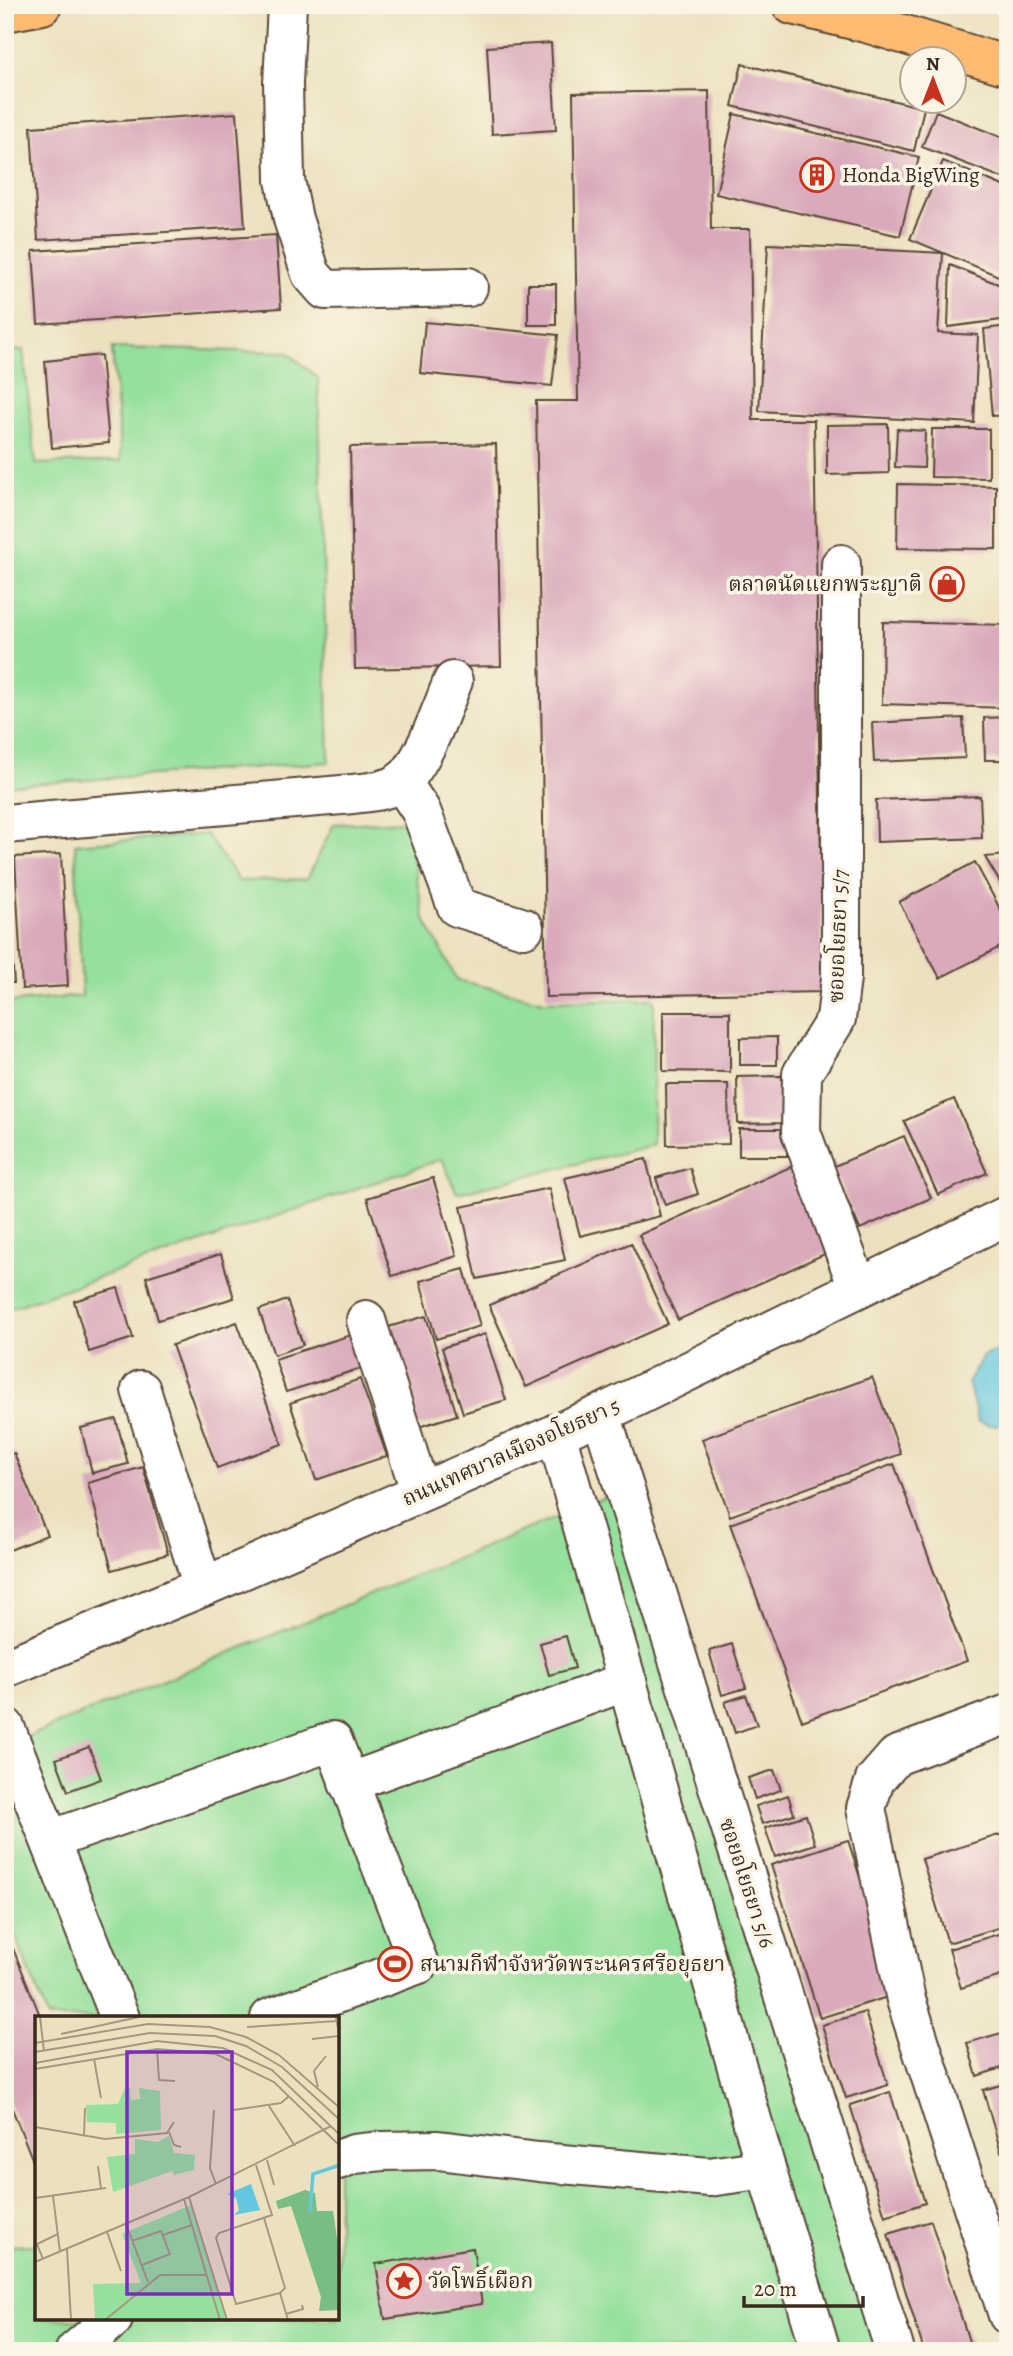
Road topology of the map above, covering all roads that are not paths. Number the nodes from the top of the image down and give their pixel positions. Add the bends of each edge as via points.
1 (41, 5) edge
2 (287, 5) edge
3 (792, 5) edge
4 (5, 12) edge
5 (1008, 66) edge
6 (468, 288) dead end
7 (841, 564) dead end
8 (453, 681) dead end
9 (401, 781) junction
10 (5, 824) edge
11 (524, 928) dead end
12 (1008, 1215) edge
13 (858, 1288) junction
14 (366, 1320) dead end
15 (141, 1390) dead end
16 (601, 1414) junction
17 (556, 1433) junction
18 (420, 1491) junction
19 (203, 1587) junction
20 (5, 1668) edge
21 (627, 1681) junction
22 (1008, 1714) edge
23 (5, 1727) edge
24 (348, 1783) junction
25 (50, 1840) junction
26 (119, 2016) edge
27 (276, 2016) edge
28 (340, 2159) edge
29 (766, 2169) junction
30 (1008, 2315) edge
31 (111, 2321) edge
32 (75, 2351) edge
33 (821, 2351) edge
34 (895, 2351) edge

1 - 4 main road
2 - 6 street via 285,180 311,274 326,290
3 - 5 main road
7 - 13 street, ซอยอโยธยา 5/7 via 841,978 836,1019 802,1074 800,1132
8 - 9 street via 432,733
9 - 10 street via 386,789 354,794
9 - 11 street via 421,811 457,907
12 - 13 street, ถนนเทศบาลเมืองอโยธยา 5
13 - 16 street, ถนนเทศบาลเมืองอโยธยา 5
14 - 18 street
15 - 19 street
16 - 17 street, ถนนเทศบาลเมืองอโยธยา 5
16 - 34 street, ซอยอโยธยา 5/6
17 - 18 street, ถนนเทศบาลเมืองอโยธยา 5
17 - 21 street
18 - 19 street, ถนนเทศบาลเมืองอโยธยา 5
19 - 20 street, ถนนเทศบาลเมืองอโยธยา 5
21 - 24 street
21 - 29 street
22 - 30 street via 895,1756 875,1780 866,1808 906,2000
23 - 25 street
24 - 25 street via 333,1741
24 - 27 street via 419,1964
25 - 26 street
28 - 29 street via 382,2151 438,2150 709,2177
29 - 33 street
31 - 32 street

